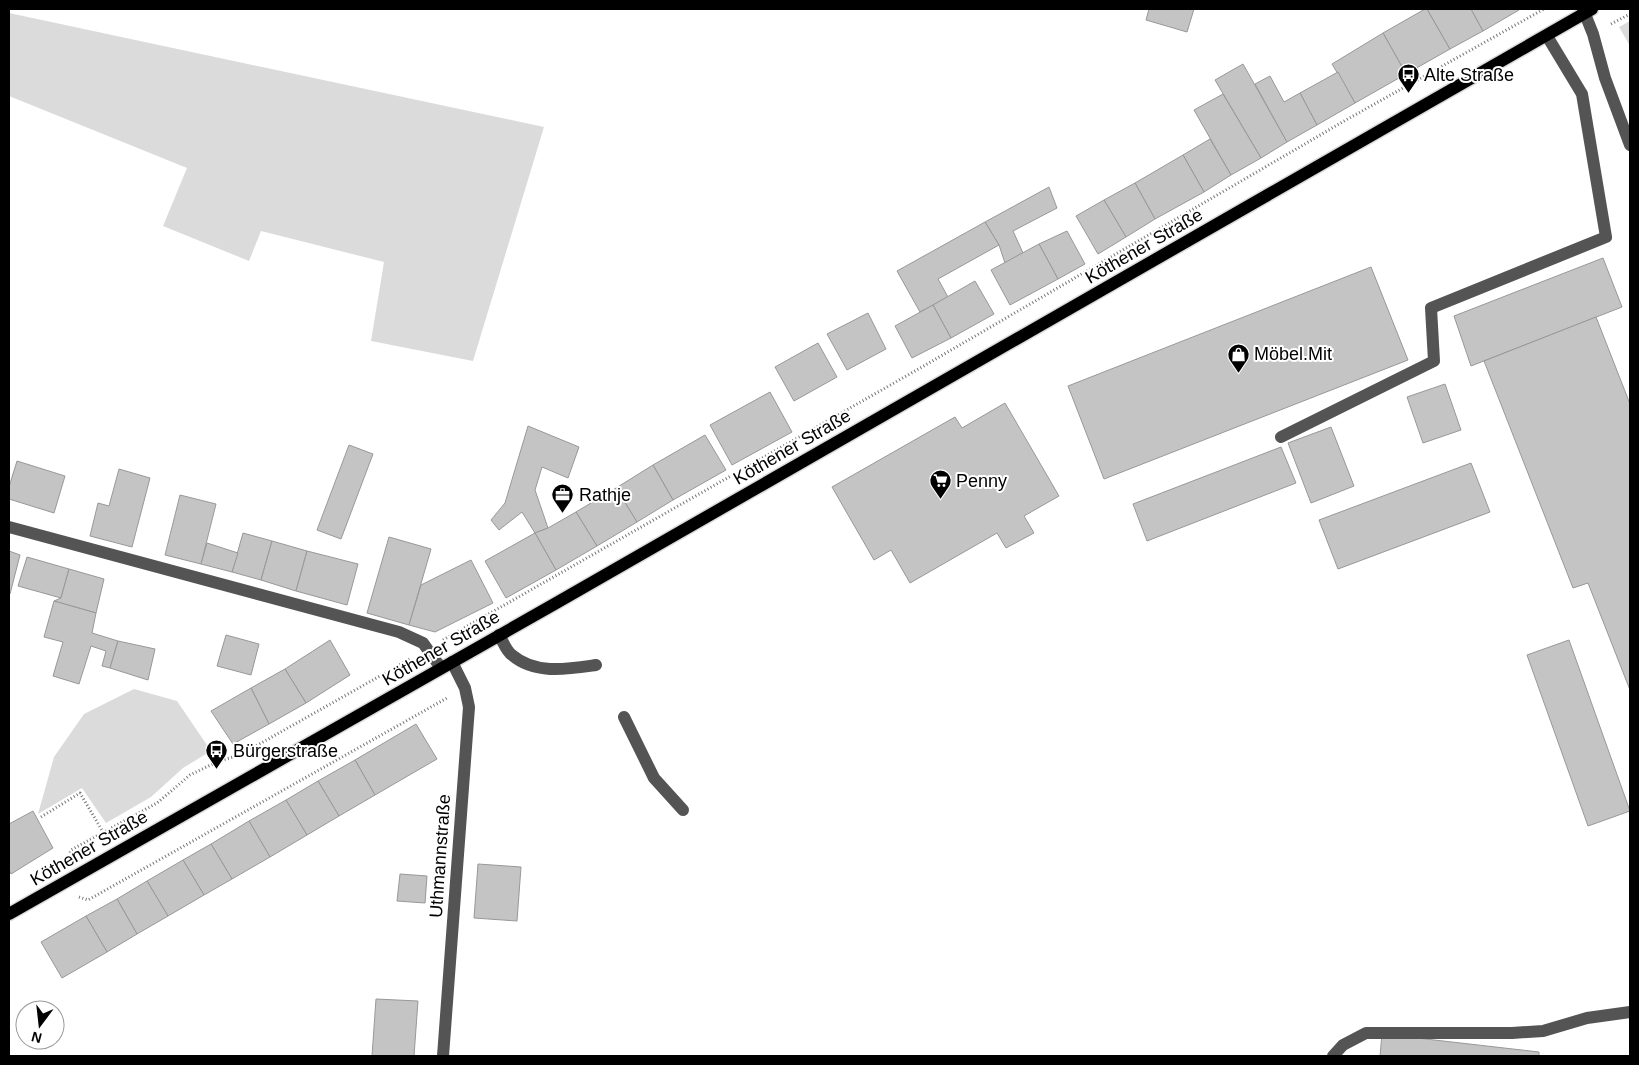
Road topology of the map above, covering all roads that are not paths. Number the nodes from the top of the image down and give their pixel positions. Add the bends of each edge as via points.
1 (1587, 10) edge
2 (1547, 36) junction
3 (1630, 145) edge
4 (1281, 437) dead end
5 (9, 527) edge
6 (499, 635) junction
7 (447, 665) junction
8 (596, 665) dead end
9 (624, 717) dead end
10 (683, 810) dead end
11 (9, 914) edge
12 (1630, 1012) edge
13 (443, 1056) edge
14 (1333, 1056) edge

1 - 2 main road, Köthener Straße
1 - 3 street via 1605,78
2 - 4 street via 1582,94 1606,237 1430,308 1434,361
2 - 6 main road, Köthener Straße
5 - 7 street via 399,632 423,643
6 - 7 main road, Köthener Straße
6 - 8 street via 511,655 532,667 568,669
7 - 11 main road, Köthener Straße
7 - 13 street, Uthmannstraße via 465,688 468,707
9 - 10 street via 654,778
12 - 14 street via 1588,1018 1542,1031 1366,1033 1343,1045

